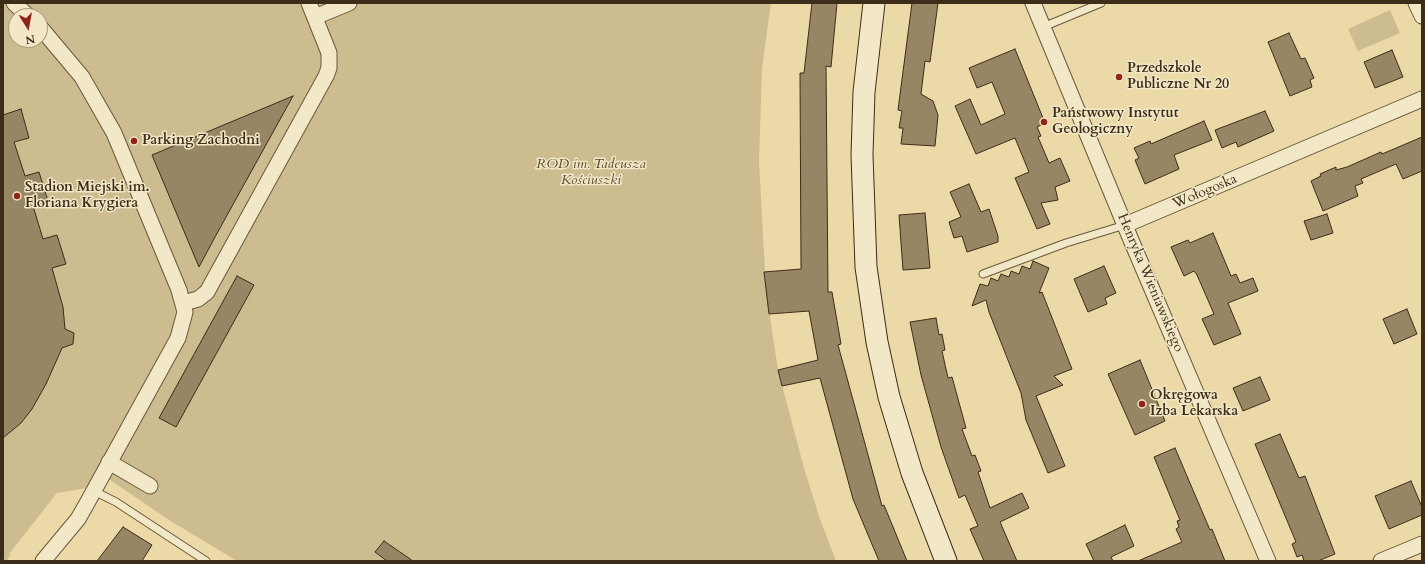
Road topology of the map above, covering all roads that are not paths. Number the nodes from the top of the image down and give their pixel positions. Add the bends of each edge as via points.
1 (309, 3) edge
2 (349, 3) edge
3 (874, 3) edge
4 (1033, 3) edge
5 (1101, 3) edge
6 (1416, 3) edge
7 (1422, 16) edge
8 (315, 17) junction
9 (1043, 27) junction
10 (48, 37) edge
11 (1422, 99) edge
12 (1125, 225) junction
13 (983, 274) dead end
14 (184, 303) junction
15 (109, 462) junction
16 (150, 486) dead end
17 (94, 491) junction
18 (1422, 544) edge
19 (43, 561) edge
20 (206, 561) edge
21 (946, 561) edge
22 (1268, 561) edge
23 (1381, 561) edge

1 - 8 street
2 - 8 street
3 - 21 street via 864,92 862,140 866,267 877,342 889,397 912,473
4 - 9 street, Henryka Wieniawskiego
5 - 9 lane
6 - 7 street
8 - 14 street via 329,53 326,76 207,292 198,299
9 - 12 street, Henryka Wieniawskiego
10 - 14 street via 82,77 102,110 117,140
11 - 12 street, Wołogoska
12 - 13 lane, Wołogoska via 1066,243
12 - 22 street, Henryka Wieniawskiego
14 - 15 street via 184,320 178,338
15 - 16 street
15 - 17 street
17 - 19 street via 78,519
17 - 20 lane via 116,502
18 - 23 street

